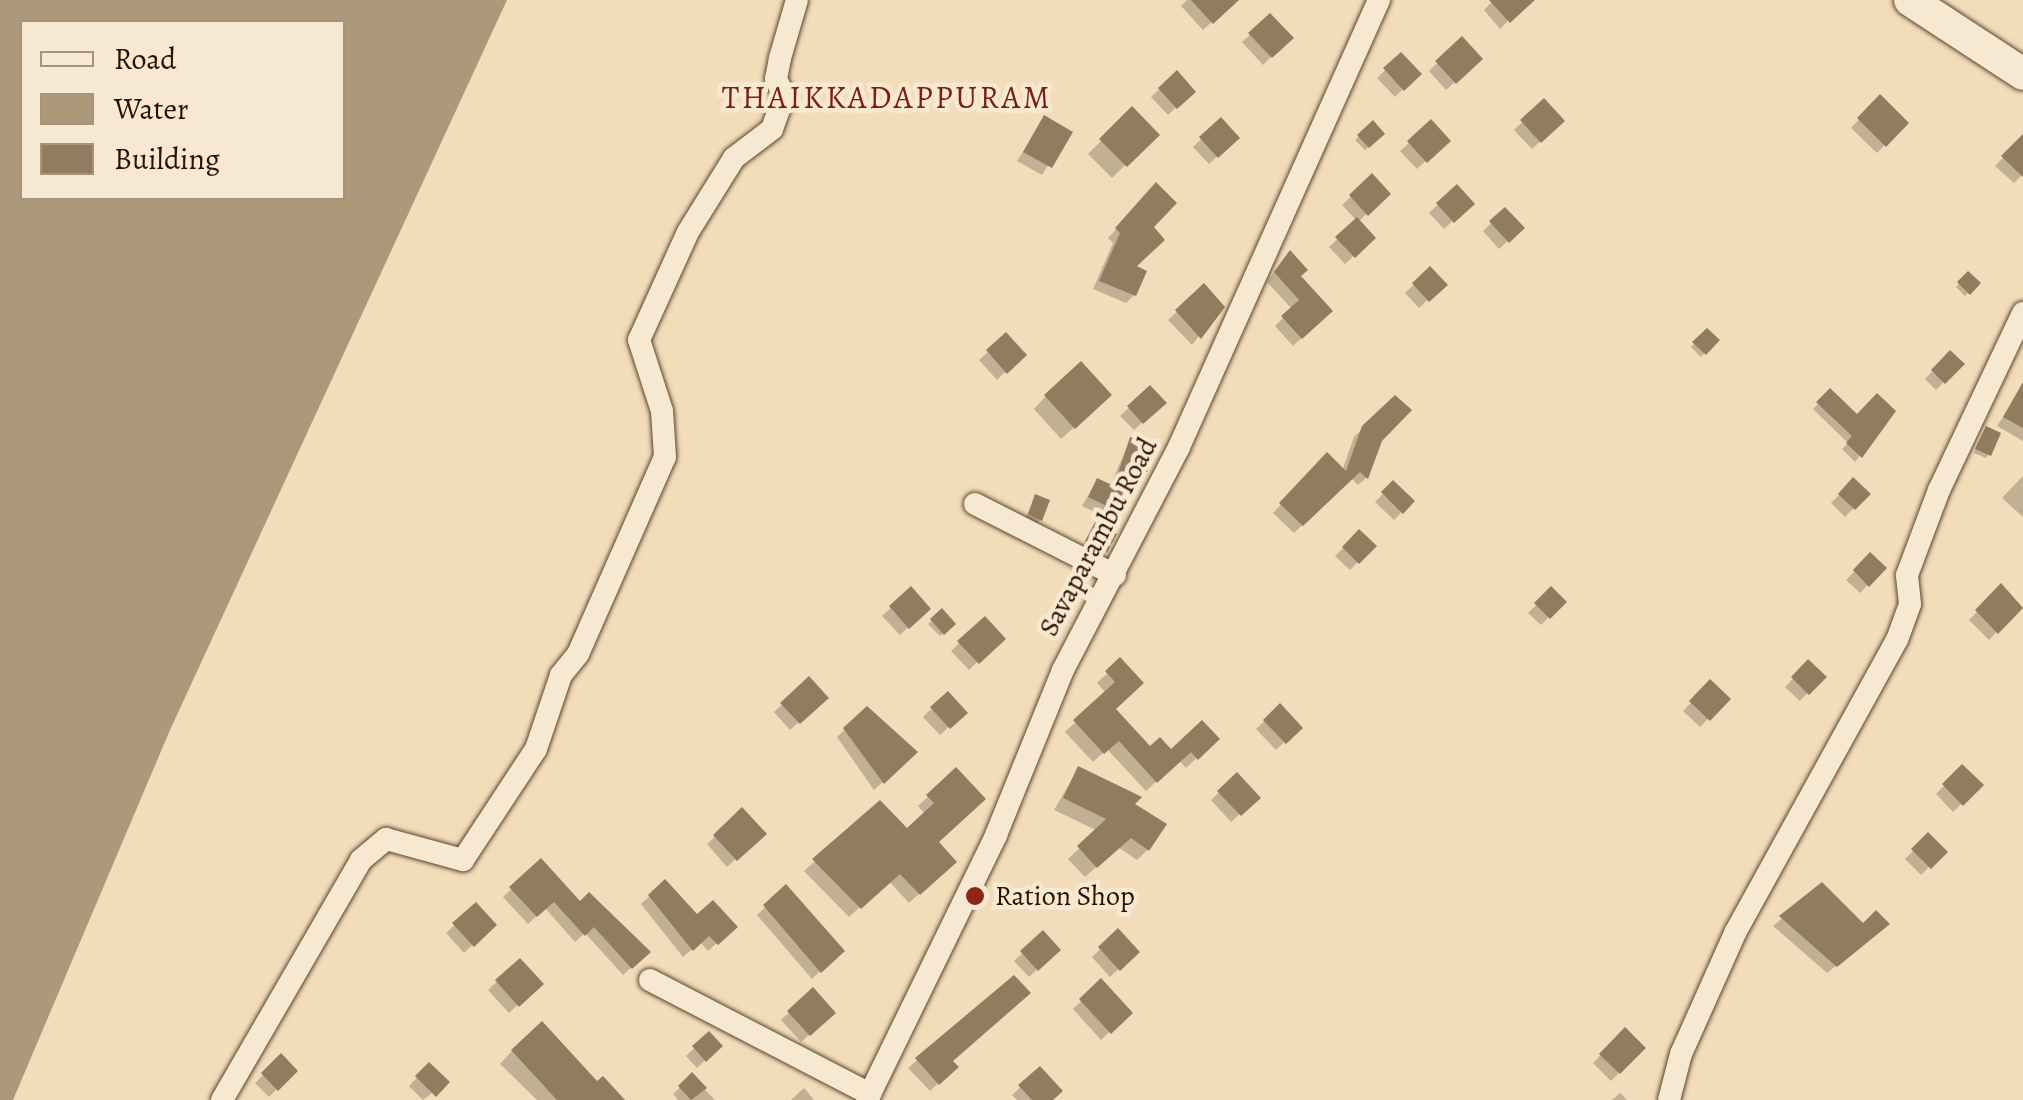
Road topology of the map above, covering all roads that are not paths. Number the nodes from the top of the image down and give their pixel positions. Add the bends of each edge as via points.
1 (798, 0) edge
2 (1379, 0) edge
3 (1910, 0) edge
4 (2023, 74) edge
5 (2023, 313) edge
6 (975, 504) dead end
7 (1115, 575) junction
8 (650, 980) dead end
9 (868, 1097) edge
10 (222, 1100) edge
11 (1669, 1100) edge

1 - 10 street via 780,58 776,79 784,96 772,128 734,158 688,232 639,340 662,411 665,457 578,654 561,674 536,749 463,860 386,839 361,860
2 - 7 street, Savaparambu Road via 1180,447
3 - 4 main road
5 - 11 street via 1933,507 1908,575 1910,604 1897,640 1735,932 1681,1054
6 - 7 street
7 - 9 street, Savaparambu Road via 1062,670 996,835
8 - 9 street

